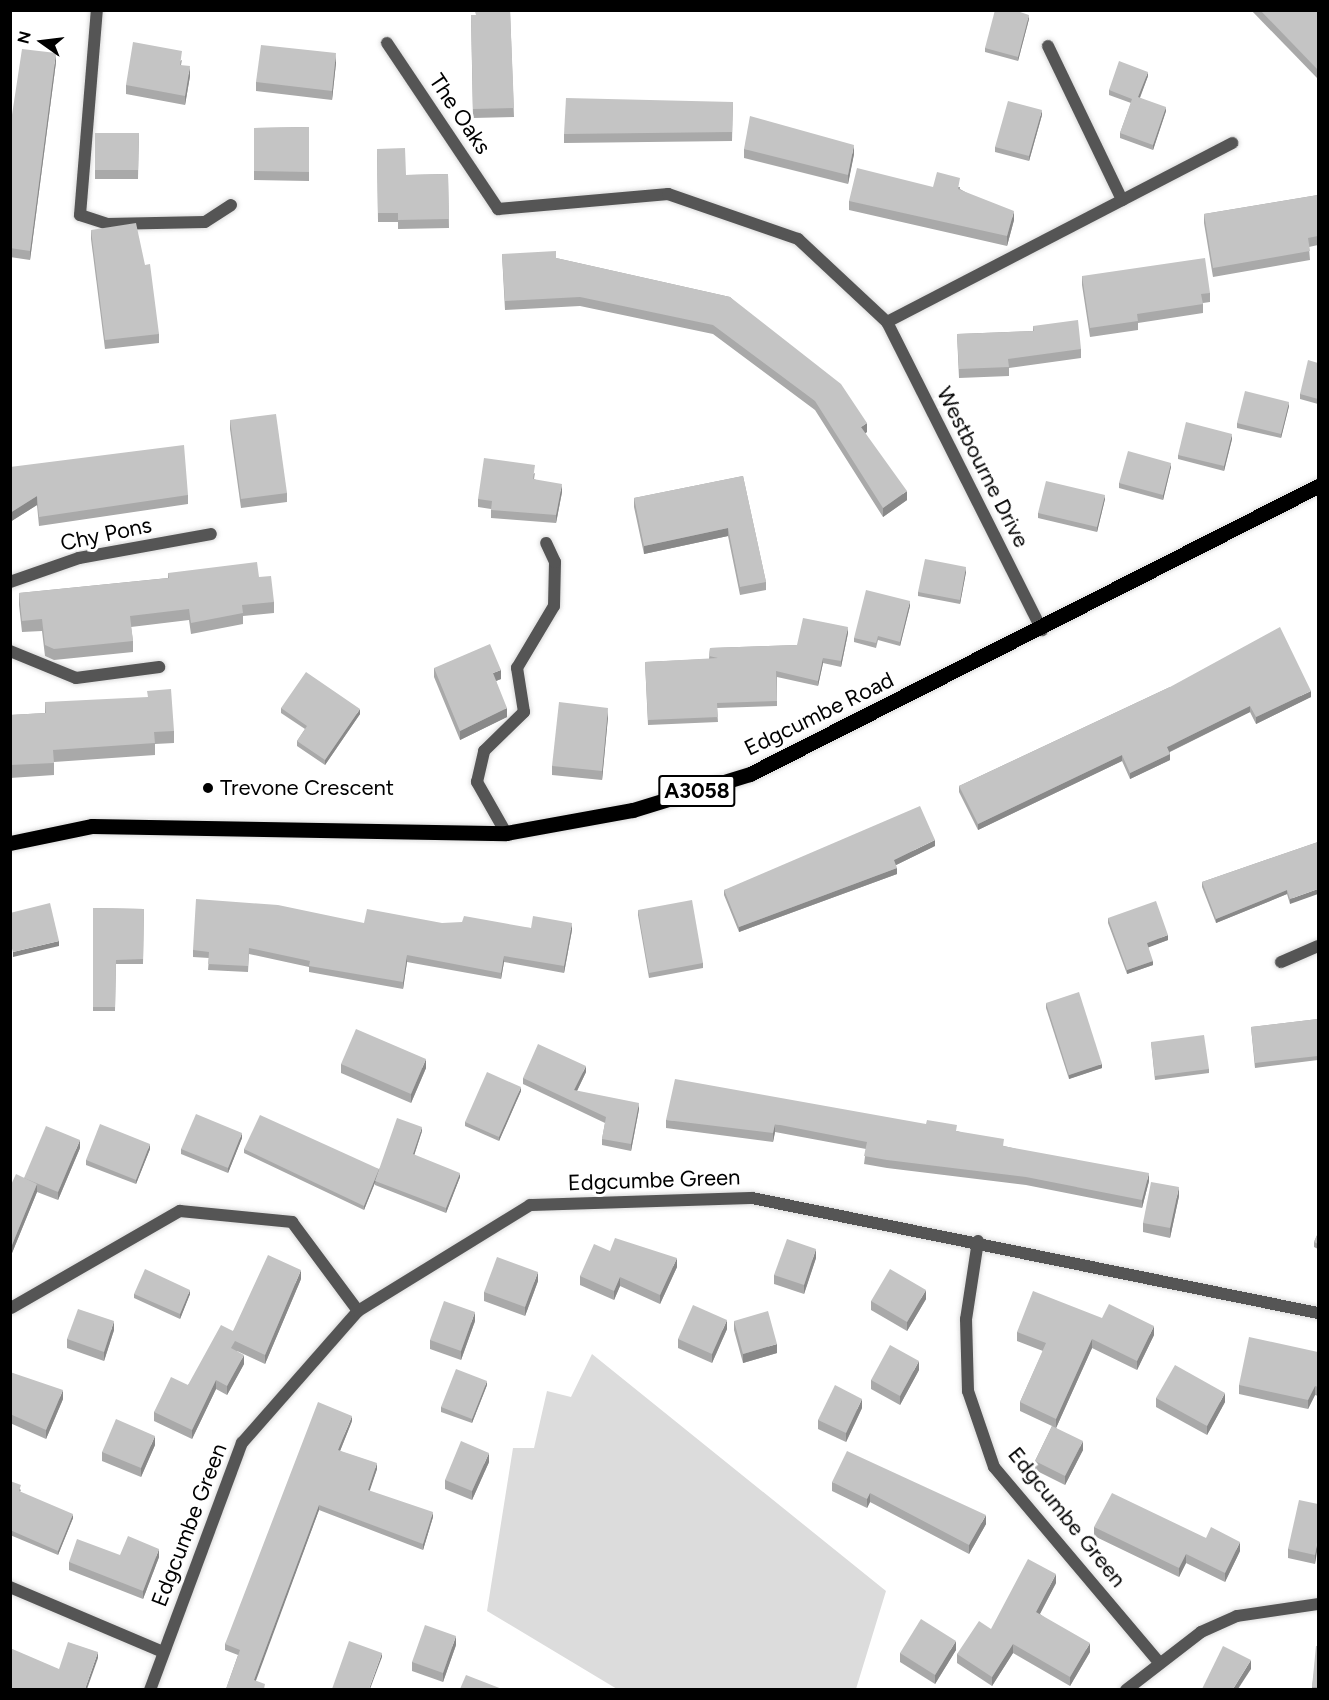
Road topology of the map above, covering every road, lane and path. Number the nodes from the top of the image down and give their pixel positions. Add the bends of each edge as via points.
1 (97, 10) edge
2 (387, 43) dead end
3 (1048, 45) dead end
4 (1232, 143) dead end
5 (1122, 200) junction
6 (231, 205) dead end
7 (498, 209) joint
8 (887, 322) junction
9 (1318, 486) edge
10 (211, 534) dead end
11 (546, 543) dead end
12 (10, 582) edge
13 (1042, 630) junction
14 (10, 651) edge
15 (159, 667) dead end
16 (506, 833) junction
17 (10, 843) edge
18 (1318, 946) edge
19 (1281, 962) dead end
20 (978, 1241) junction
21 (11, 1308) edge
22 (358, 1311) junction
23 (1318, 1313) edge
24 (10, 1587) edge
25 (1318, 1604) edge
26 (163, 1652) junction
27 (1159, 1662) junction
28 (150, 1689) edge
29 (1126, 1689) edge

1 - 6 street via 80,215 107,224 205,222
2 - 7 street, The Oaks
3 - 5 street
4 - 5 street
5 - 8 street
7 - 8 street, Westbourne Drive via 668,194 798,239
8 - 13 street, Westbourne Drive
9 - 13 main road, Edgcumbe Road / A3058
10 - 12 street, Chy Pons via 79,558
11 - 16 street via 555,562 554,606 517,668 524,711 484,751 477,782
13 - 16 main road, Edgcumbe Road / A3058 via 750,774 633,810
14 - 15 street via 76,678
16 - 17 main road, Edgcumbe Road / A3058 via 92,826
18 - 19 street
20 - 22 street, Edgcumbe Green via 752,1198 530,1205
20 - 23 street, Edgcumbe Green
20 - 27 street, Edgcumbe Green via 966,1319 968,1391 994,1467
21 - 22 street via 180,1210 292,1222
22 - 26 street, Edgcumbe Green via 242,1443
24 - 26 street
25 - 27 street via 1237,1616 1201,1632
26 - 28 street, Edgcumbe Green
27 - 29 street

